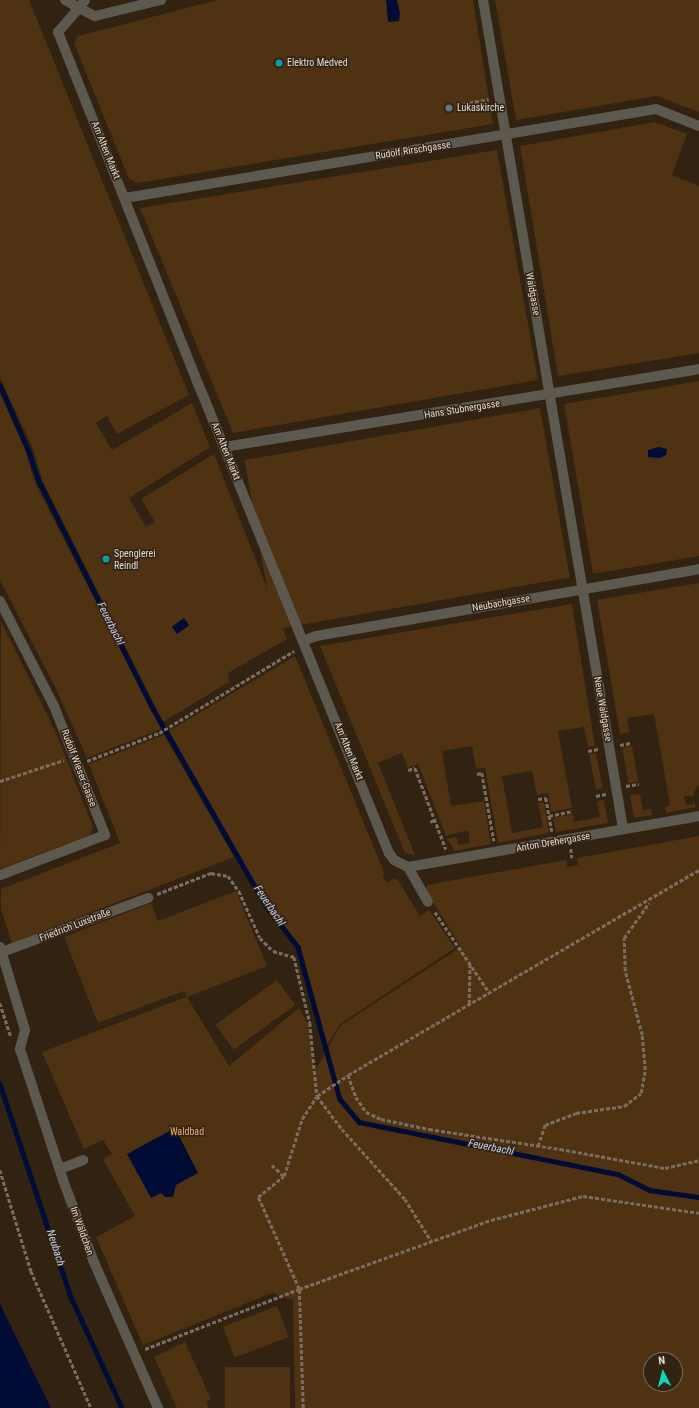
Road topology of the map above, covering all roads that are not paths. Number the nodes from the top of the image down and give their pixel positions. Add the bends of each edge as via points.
1 (65, 0) edge
2 (161, 0) edge
3 (483, 0) edge
4 (82, 4) edge
5 (699, 126) edge
6 (506, 135) junction
7 (125, 198) junction
8 (699, 369) edge
9 (550, 394) junction
10 (224, 447) junction
11 (699, 569) edge
12 (582, 589) junction
13 (0, 601) edge
14 (304, 643) junction
15 (699, 816) edge
16 (623, 829) junction
17 (408, 867) junction
18 (0, 875) edge
19 (148, 898) road end
20 (428, 902) road end
21 (1, 950) edge
22 (20, 1049) joint
23 (83, 1160) dead end
24 (60, 1168) junction
25 (158, 1408) edge

1 - 4 street
2 - 4 street via 95,16
3 - 6 street, Waldgasse
4 - 7 street, Am Alten Markt via 58,32
5 - 6 street, Rudolf Rirschgasse via 656,109
6 - 7 street, Rudolf Rirschgasse
6 - 9 street, Waldgasse
7 - 10 street, Am Alten Markt
8 - 9 street, Hans Stubnergasse
9 - 10 street, Hans Stubnergasse
9 - 12 street, Waldgasse
10 - 14 street, Am Alten Markt
11 - 12 street, Neubachgasse
12 - 14 street, Neubachgasse via 316,636
12 - 16 street, Neue Waldgasse
13 - 18 street, Rudolf Wieser-Gasse via 54,706 105,835
14 - 17 street, Am Alten Markt via 389,853 394,860
15 - 16 street, Anton Drehergasse
16 - 17 street, Anton Drehergasse
17 - 20 street, Am Alten Markt
19 - 21 street, Friedrich Luxstraße
21 - 22 street, Friedrich Luxstraße via 25,1030
22 - 24 street, Im Wäldchen
23 - 24 street
24 - 25 street, Im Wäldchen via 93,1260

